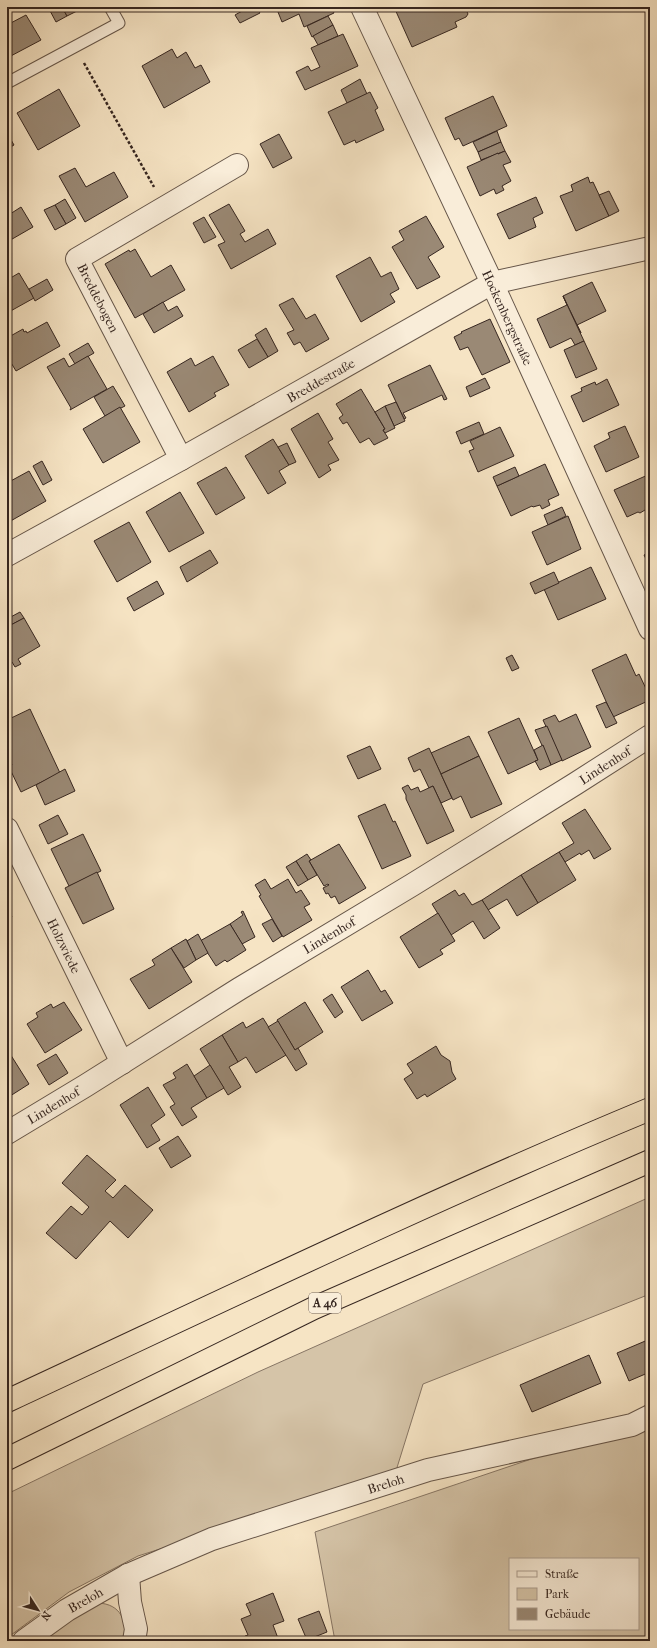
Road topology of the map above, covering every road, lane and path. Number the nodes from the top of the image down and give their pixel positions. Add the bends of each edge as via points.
1 (110, 7) edge
2 (362, 7) edge
3 (75, 47) junction
4 (7, 83) edge
5 (237, 165) dead end
6 (165, 207) junction
7 (650, 248) edge
8 (492, 283) junction
9 (181, 459) junction
10 (7, 555) edge
11 (650, 629) edge
12 (650, 736) edge
13 (7, 829) edge
14 (122, 1063) junction
15 (650, 1110) edge
16 (7, 1133) edge
17 (650, 1161) edge
18 (7, 1401) edge
19 (650, 1416) edge
20 (7, 1459) edge
21 (128, 1575) junction
22 (24, 1641) edge
23 (134, 1641) edge

1 - 3 lane via 119,23
2 - 8 street, Hockenbergstraße
3 - 4 lane
3 - 6 path
5 - 6 street, Breddebogen
6 - 9 street, Breddebogen via 77,258
7 - 8 street, Breddestraße
8 - 9 street, Breddestraße
8 - 11 street, Hockenbergstraße
9 - 10 street, Breddestraße
12 - 14 street, Lindenhof
13 - 14 street, Holzwiede
14 - 16 street, Lindenhof
15 - 18 highway via 397,1220
17 - 20 highway, A 46 via 314,1308
19 - 21 street, Breloh via 632,1425 428,1470 212,1539
21 - 22 street, Breloh via 67,1610
21 - 23 street via 136,1629

